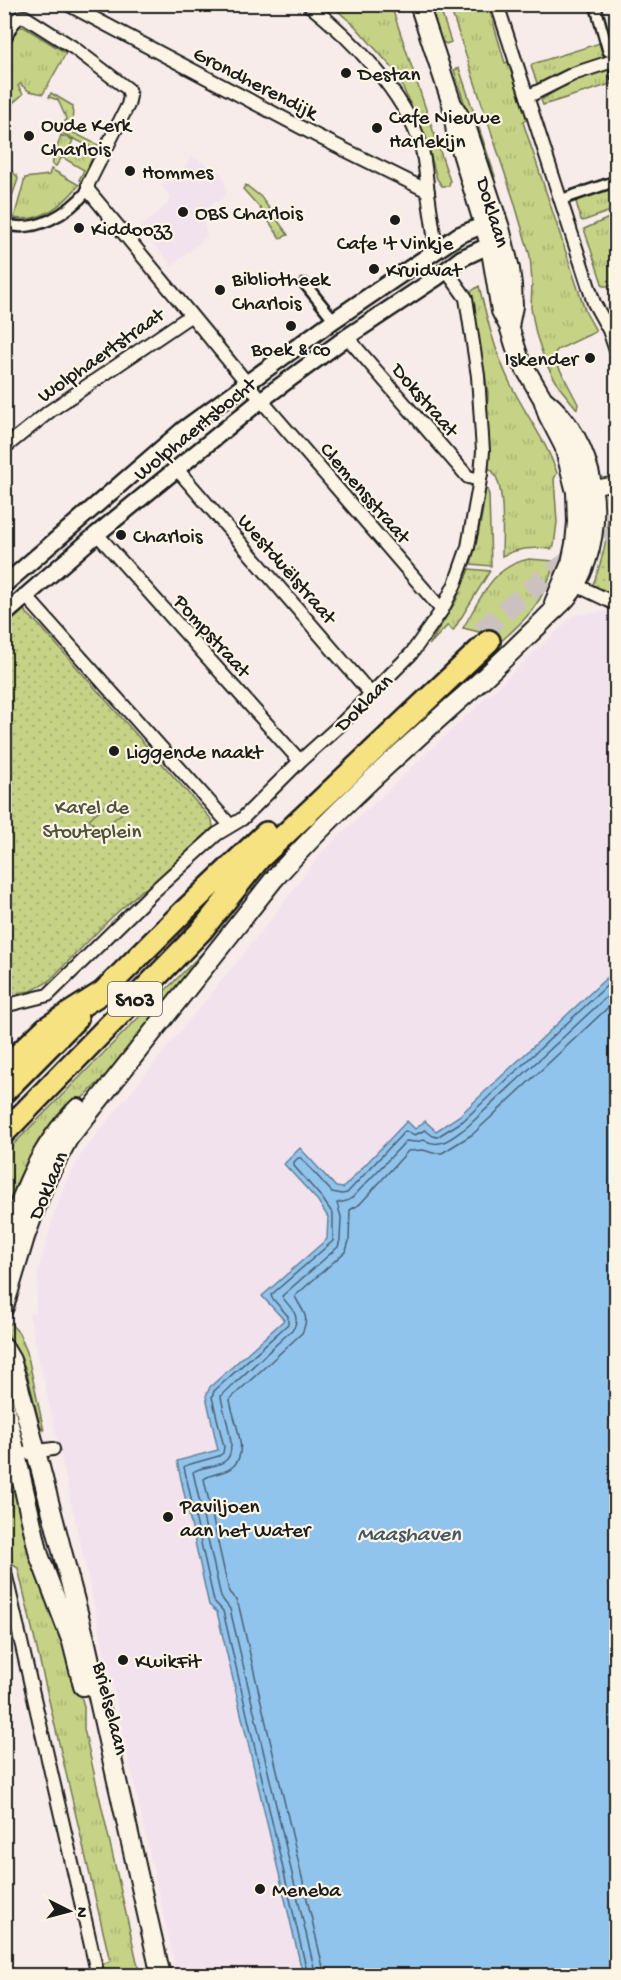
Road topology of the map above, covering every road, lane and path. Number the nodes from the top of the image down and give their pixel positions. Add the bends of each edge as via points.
1 (67, 4) edge
2 (308, 4) edge
3 (419, 4) edge
4 (497, 4) edge
5 (594, 4) edge
6 (4, 40) edge
7 (613, 64) edge
8 (527, 97) junction
9 (616, 181) edge
10 (88, 187) junction
11 (428, 191) junction
12 (560, 200) junction
13 (4, 224) edge
14 (492, 227) junction
15 (490, 245) junction
16 (429, 255) junction
17 (441, 274) junction
18 (305, 284) dead end
19 (190, 316) junction
20 (334, 320) junction
21 (509, 326) junction
22 (347, 337) junction
23 (616, 351) edge
24 (248, 382) junction
25 (261, 400) junction
26 (4, 447) edge
27 (176, 468) junction
28 (480, 480) junction
29 (616, 483) edge
30 (584, 490) junction
31 (97, 534) junction
32 (4, 585) edge
33 (576, 585) junction
34 (26, 596) junction
35 (616, 604) edge
36 (442, 610) junction
37 (4, 615) edge
38 (546, 618) junction
39 (371, 694) junction
40 (300, 761) junction
41 (230, 825) junction
42 (259, 859) junction
43 (103, 992) junction
44 (4, 1004) edge
45 (4, 1068) edge
46 (116, 1077) junction
47 (4, 1092) edge
48 (4, 1113) edge
49 (4, 1133) edge
50 (4, 1251) edge
51 (4, 1307) edge
52 (4, 1348) edge
53 (4, 1402) edge
54 (10, 1449) edge
55 (44, 1451) junction
56 (4, 1568) edge
57 (98, 1976) edge
58 (152, 1976) edge
59 (161, 1976) edge

1 - 11 street, Grondherendijk
2 - 11 street via 373,66 400,101 422,147
3 - 14 main road, Doklaan via 452,104 456,133
4 - 8 street
5 - 7 street
6 - 10 street via 15,19 25,17 74,48 130,96
7 - 8 street via 573,74
8 - 12 street
9 - 12 street
10 - 13 street via 69,208 43,223 26,227
10 - 19 street
11 - 16 street
12 - 23 street via 594,303
14 - 15 main road, Doklaan
14 - 16 street, Wolphaertsbocht via 459,235
14 - 21 main road, Doklaan via 510,269 513,306
15 - 17 street, Wolphaertsbocht via 472,252
15 - 21 main road, Doklaan via 501,311
16 - 17 street
16 - 20 street, Wolphaertsbocht
17 - 22 street, Wolphaertsbocht
17 - 28 street, Doklaan via 464,294 471,323 483,434
18 - 20 street
19 - 24 street
19 - 26 street, Wolphaertstraat
20 - 24 street, Wolphaertsbocht
21 - 30 main road, Doklaan via 519,358 543,399 572,431 584,457
22 - 25 street, Wolphaertsbocht
22 - 28 street, Dokstraat via 468,477
24 - 25 street, Clemensstraat
24 - 32 street, Wolphaertsbocht via 184,429
25 - 27 street, Wolphaertsbocht
25 - 36 street, Clemensstraat
27 - 31 street, Wolphaertsbocht
27 - 39 street, Westduëlstraat
28 - 36 street, Doklaan via 468,547
29 - 30 street
30 - 33 main road, Doklaan via 594,529 585,567
30 - 38 main road, Doklaan via 571,563
31 - 34 street, Wolphaertsbocht
31 - 40 street, Pompstraat
33 - 35 street
33 - 38 main road, Doklaan via 563,604
34 - 37 street, Wolphaertsbocht
34 - 41 street
36 - 39 street, Doklaan via 411,654
38 - 46 main road, Doklaan via 301,849
39 - 40 street, Doklaan
40 - 41 street, Doklaan via 242,819
41 - 44 street, Doklaan via 152,893 48,995
42 - 43 highway, Doklaan / S103 via 485,636 184,910
42 - 48 highway
42 - 49 highway, Doklaan / S103 via 201,931
43 - 45 highway, Doklaan / S103 via 45,1028
43 - 47 highway
46 - 50 main road, Doklaan via 72,1114 44,1149
46 - 51 main road, Doklaan via 68,1139 46,1180
52 - 55 main road, Brielselaan
53 - 54 main road, Brielselaan
54 - 55 street
54 - 58 main road, Brielselaan via 39,1555 77,1660
55 - 59 main road, Brielselaan
56 - 57 street

